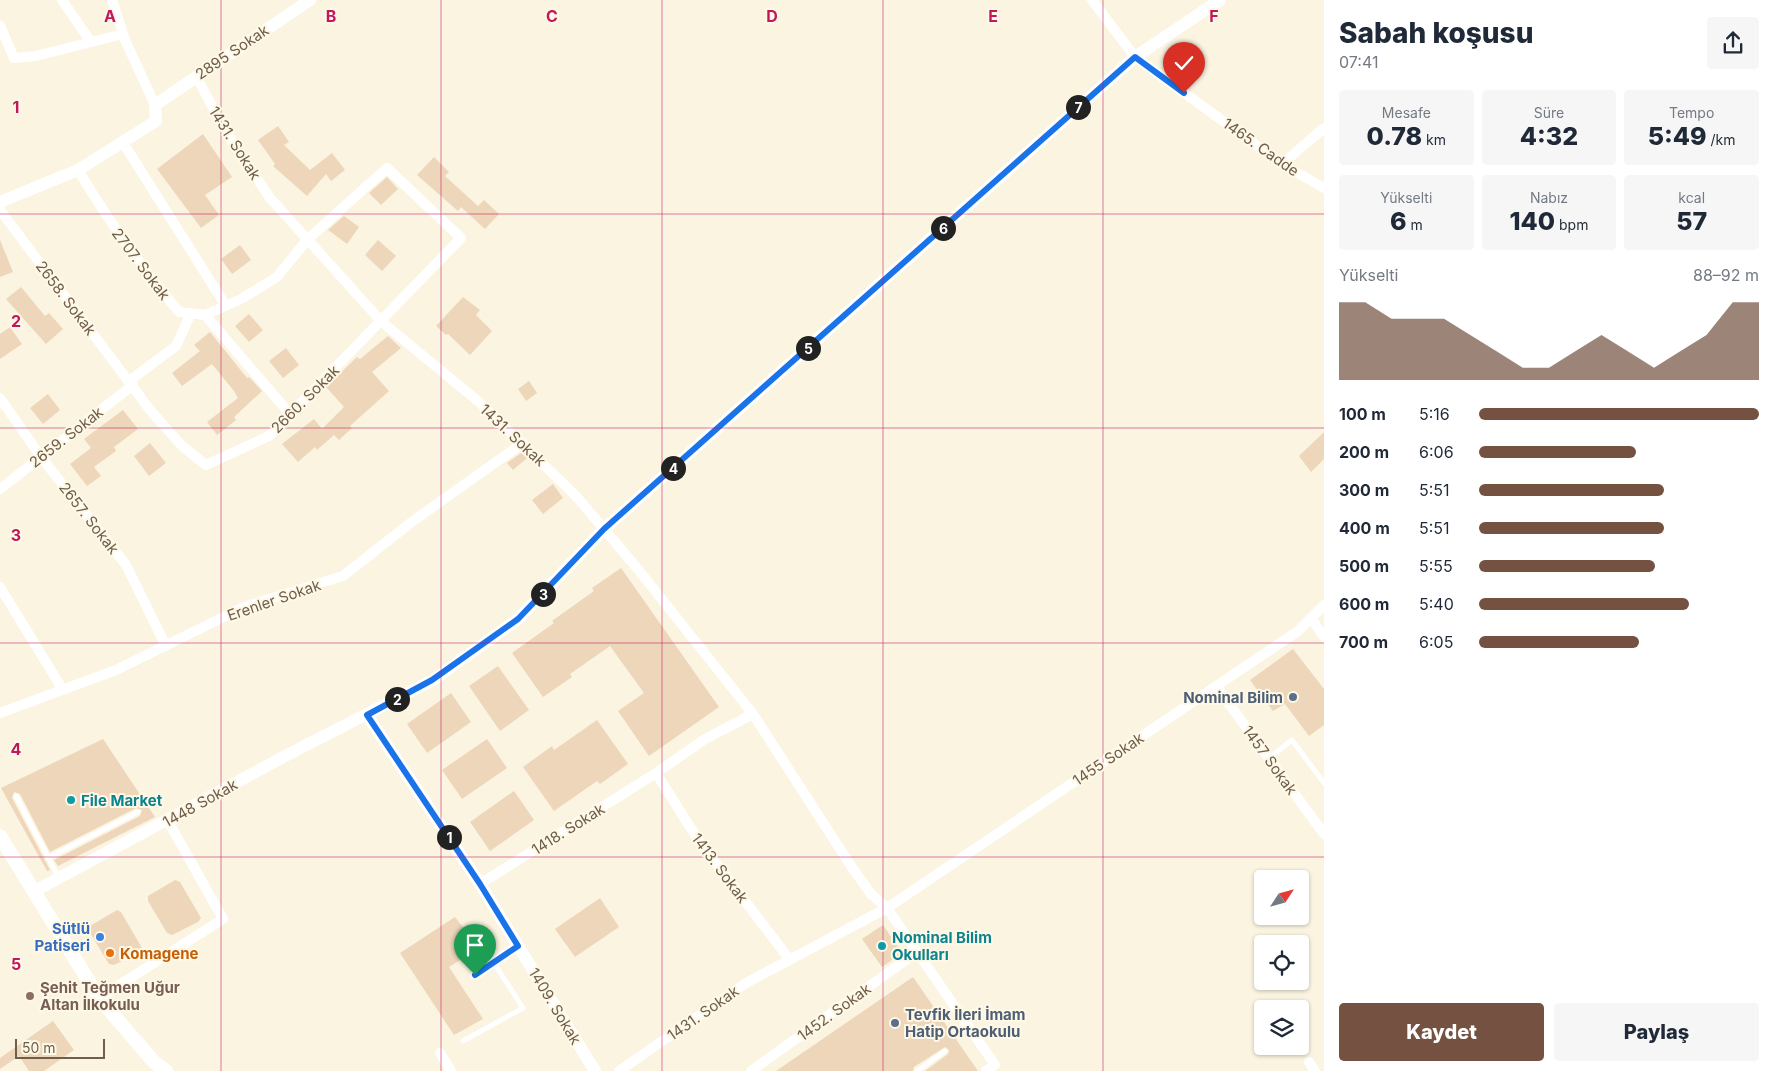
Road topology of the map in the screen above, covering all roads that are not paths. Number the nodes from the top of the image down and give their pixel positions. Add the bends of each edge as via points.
1 (62, 0) edge
2 (112, 0) edge
3 (310, 0) edge
4 (1092, 0) edge
5 (1220, 0) edge
6 (0, 26) edge
7 (123, 34) junction
8 (90, 42) junction
9 (1135, 57) junction
10 (196, 76) junction
11 (155, 105) junction
12 (1324, 128) edge
13 (122, 142) junction
14 (1282, 164) junction
15 (78, 170) junction
16 (1324, 188) edge
17 (0, 202) edge
18 (0, 210) edge
19 (307, 240) junction
20 (226, 306) junction
21 (191, 313) junction
22 (205, 315) junction
23 (382, 322) junction
24 (131, 383) junction
25 (0, 398) edge
26 (290, 414) junction
27 (523, 443) junction
28 (41, 456) junction
29 (0, 489) edge
30 (604, 529) junction
31 (0, 587) edge
32 (1324, 605) edge
33 (1311, 618) junction
34 (1324, 637) edge
35 (166, 646) junction
36 (1216, 686) junction
37 (62, 690) junction
38 (0, 713) edge
39 (753, 714) junction
40 (367, 715) junction
41 (1269, 758) junction
42 (656, 773) junction
43 (1324, 783) edge
44 (16, 796) dead end
45 (138, 812) dead end
46 (168, 820) junction
47 (1323, 831) edge
48 (0, 836) edge
49 (48, 858) junction
50 (59, 878) junction
51 (480, 884) junction
52 (33, 892) junction
53 (887, 908) junction
54 (518, 946) junction
55 (917, 952) junction
56 (790, 960) junction
57 (494, 962) junction
58 (475, 975) dead end
59 (99, 998) junction
60 (464, 1041) dead end
61 (945, 1051) dead end
62 (440, 1053) dead end
63 (991, 1068) edge
64 (166, 1071) edge
65 (452, 1071) edge
66 (595, 1071) edge
67 (619, 1071) edge
68 (751, 1071) edge
69 (917, 1071) edge

1 - 8 street
2 - 7 street
3 - 10 street, 2895 Sokak
4 - 9 street, 1465. Cadde
5 - 9 street, 1448 Sokak
6 - 8 street via 14,58 36,56
7 - 8 street
7 - 11 street
9 - 14 street, 1465. Cadde
9 - 30 street, 1448 Sokak
10 - 11 street, 2895 Sokak
10 - 19 street, 1431. Sokak via 226,132 259,182
11 - 13 street via 156,121
12 - 14 street
13 - 15 street
13 - 20 street
14 - 16 street, 1465. Cadde
15 - 17 street
15 - 21 street, 2707. Sokak via 152,280 179,312
18 - 24 street, 2658. Sokak
19 - 20 street via 277,276
19 - 23 street, 1431. Sokak
19 - 23 street, 2660. Sokak via 387,168 461,238
20 - 22 street
21 - 22 street, 2707. Sokak
21 - 24 street, 2659. Sokak via 176,346
22 - 26 street
23 - 26 street, 2660. Sokak
23 - 27 street, 1431. Sokak
24 - 26 street, 2660. Sokak via 182,446 206,464 269,436
24 - 28 street, 2659. Sokak
25 - 28 street, 2657. Sokak
27 - 30 street, 1431. Sokak
27 - 35 street, Erenler Sokak via 413,521 343,576 244,607
28 - 29 street, 2659. Sokak
28 - 35 street, 2657. Sokak via 126,565
30 - 39 street, 1431. Sokak
30 - 40 street, 1448 Sokak via 518,619 432,680
31 - 37 street
32 - 33 street, 1455 Sokak
33 - 34 street
33 - 36 street, 1455 Sokak via 1298,631
35 - 37 street, Erenler Sokak via 116,670
36 - 41 street, 1457 Sokak
36 - 53 street, 1455 Sokak
37 - 38 street, Erenler Sokak
39 - 42 street via 705,739
39 - 53 street, 1431. Sokak via 851,866 871,894
40 - 46 street, 1448 Sokak
40 - 51 street, 1409. Sokak
41 - 43 lane via 1292,740
41 - 47 street, 1457 Sokak
42 - 51 street, 1418. Sokak
42 - 56 street, 1413. Sokak via 697,838
44 - 49 lane
45 - 49 lane
46 - 50 street, 1448 Sokak
46 - 59 street via 223,919
48 - 52 main road
49 - 50 lane
50 - 52 street, 1448 Sokak
51 - 54 street, 1409. Sokak
52 - 59 main road
53 - 55 street, 1431. Sokak
53 - 56 street, 1455 Sokak
54 - 57 lane
54 - 66 street, 1409. Sokak
55 - 63 street, 1431. Sokak
55 - 68 street, 1452. Sokak
56 - 67 street, 1431. Sokak via 746,983
57 - 58 lane
57 - 60 lane via 523,1008
59 - 64 main road via 154,1062
61 - 69 lane
62 - 65 street

